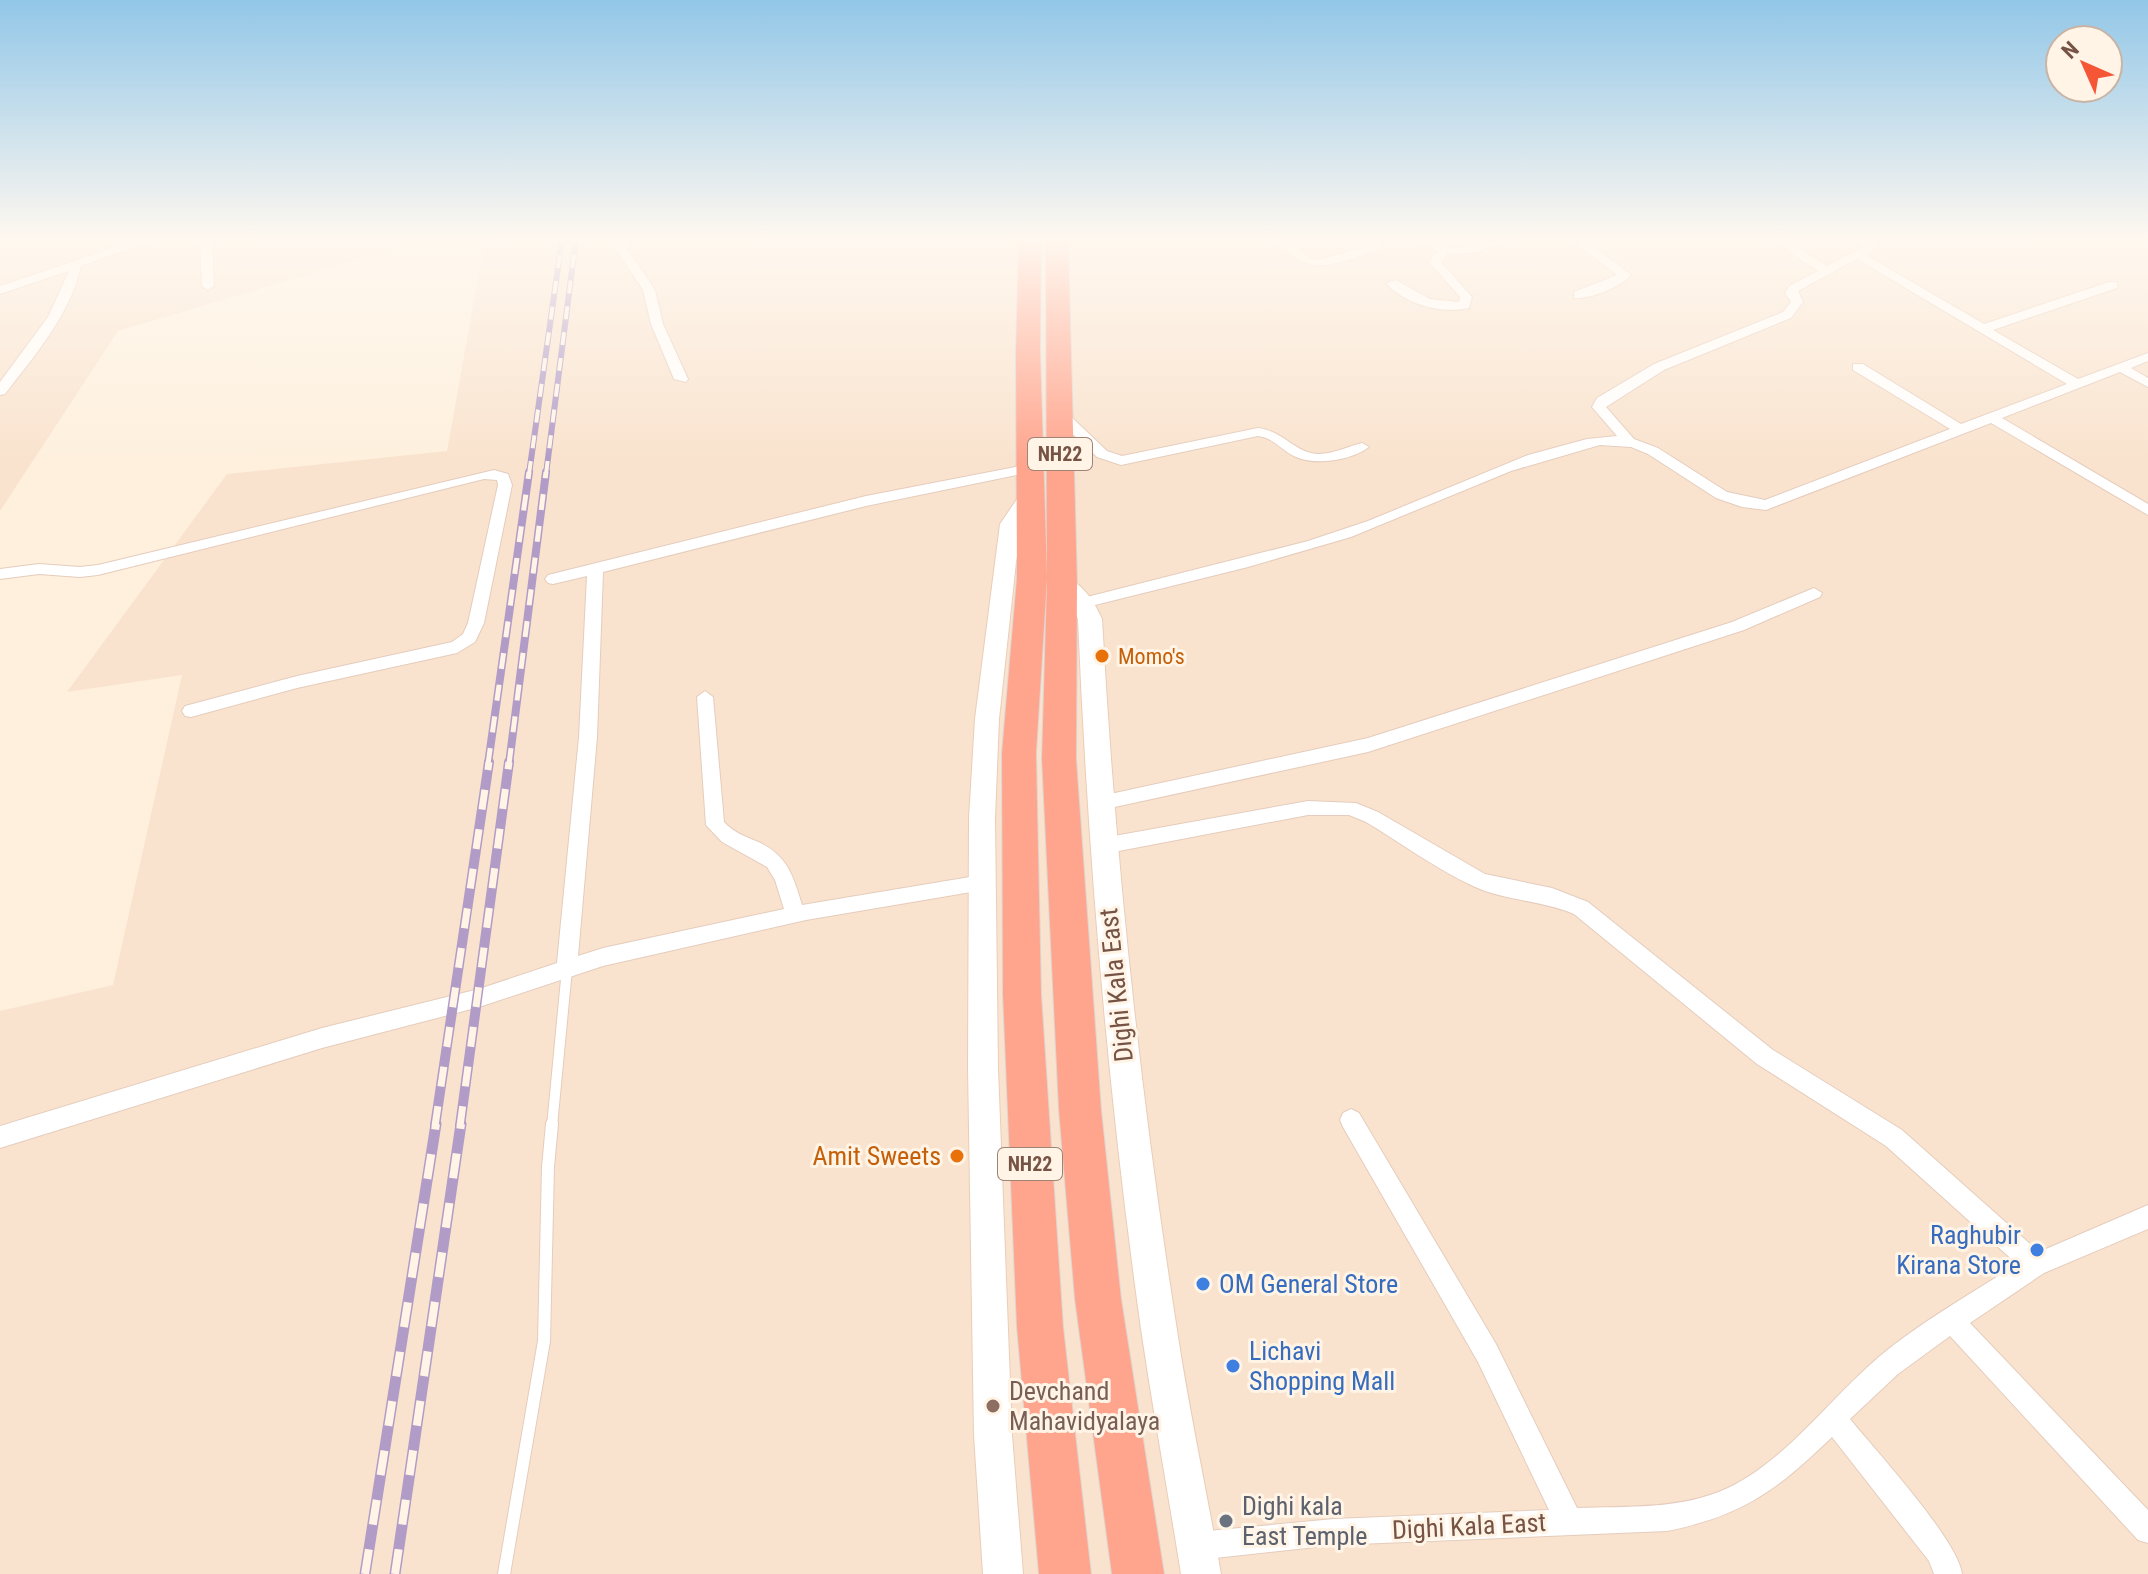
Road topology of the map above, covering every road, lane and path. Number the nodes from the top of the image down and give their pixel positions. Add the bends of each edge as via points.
1 (57, 312) edge
2 (654, 312) edge
3 (1030, 312) edge
4 (1058, 312) edge
5 (1789, 312) edge
6 (1955, 312) edge
7 (2032, 312) edge
8 (1983, 329) junction
9 (2148, 357) edge
10 (1858, 367) dead end
11 (2122, 368) junction
12 (681, 379) dead end
13 (2148, 383) edge
14 (2078, 385) junction
15 (0, 391) edge
16 (1059, 413) junction
17 (1992, 418) junction
18 (1961, 430) junction
19 (1629, 442) junction
20 (1362, 447) dead end
21 (1031, 481) junction
22 (2148, 510) edge
23 (595, 568) junction
24 (0, 574) edge
25 (553, 579) dead end
26 (1072, 593) junction
27 (1814, 593) dead end
28 (705, 697) dead end
29 (191, 711) dead end
30 (1039, 756) junction
31 (1101, 803) junction
32 (1103, 846) junction
33 (982, 883) junction
34 (796, 914) junction
35 (567, 969) junction
36 (1351, 1120) dead end
37 (0, 1137) edge
38 (2148, 1217) edge
39 (2036, 1265) junction
40 (1951, 1320) junction
41 (1833, 1418) junction
42 (1569, 1521) junction
43 (2148, 1530) edge
44 (1199, 1560) edge
45 (504, 1574) edge
46 (1003, 1574) edge
47 (1065, 1574) edge
48 (1138, 1574) edge
49 (1948, 1574) edge

1 - 15 street
2 - 12 street
3 - 21 highway, NH22
4 - 16 highway, NH22
5 - 19 street via 1673,360 1602,401 1602,413
6 - 8 street
7 - 8 street
8 - 14 street
9 - 11 street
10 - 18 street
11 - 13 street
11 - 14 street
14 - 17 street
16 - 20 street via 1102,454 1121,461 1258,432 1275,434 1309,457
16 - 26 highway, NH22
17 - 18 street
17 - 22 street
18 - 19 street via 1766,505 1726,499
19 - 26 street via 1589,442 1525,461 1346,534
21 - 23 street via 866,501
21 - 30 highway, NH22
21 - 33 street via 1011,524 1003,578 987,719
23 - 25 street
23 - 35 street via 588,737
24 - 29 street via 98,570 484,475 503,477 469,638 457,647
26 - 30 highway, NH22
26 - 31 street, Dighi Kala East via 1090,619
27 - 31 street via 1738,626 1368,745
28 - 34 street via 715,825 732,841 774,861
30 - 47 highway, NH22 via 1022,980 1040,1327
30 - 48 highway, NH22 via 1096,1283
31 - 32 street, Dighi Kala East
32 - 39 street via 1308,808 1350,808 1479,880 1581,908 1765,1057 1894,1138
32 - 44 street, Dighi Kala East via 1157,1315
33 - 34 street
33 - 46 street via 992,1419
34 - 35 street
35 - 37 street
35 - 45 lane via 548,1167 544,1341
36 - 42 street via 1487,1353
38 - 39 street, Dighi Kala East
39 - 40 street, Dighi Kala East
40 - 41 street, Dighi Kala East via 1889,1365
40 - 43 street
41 - 42 street, Dighi Kala East via 1779,1470 1738,1497 1667,1518
41 - 49 street via 1939,1551
42 - 44 street, Dighi Kala East via 1334,1532

